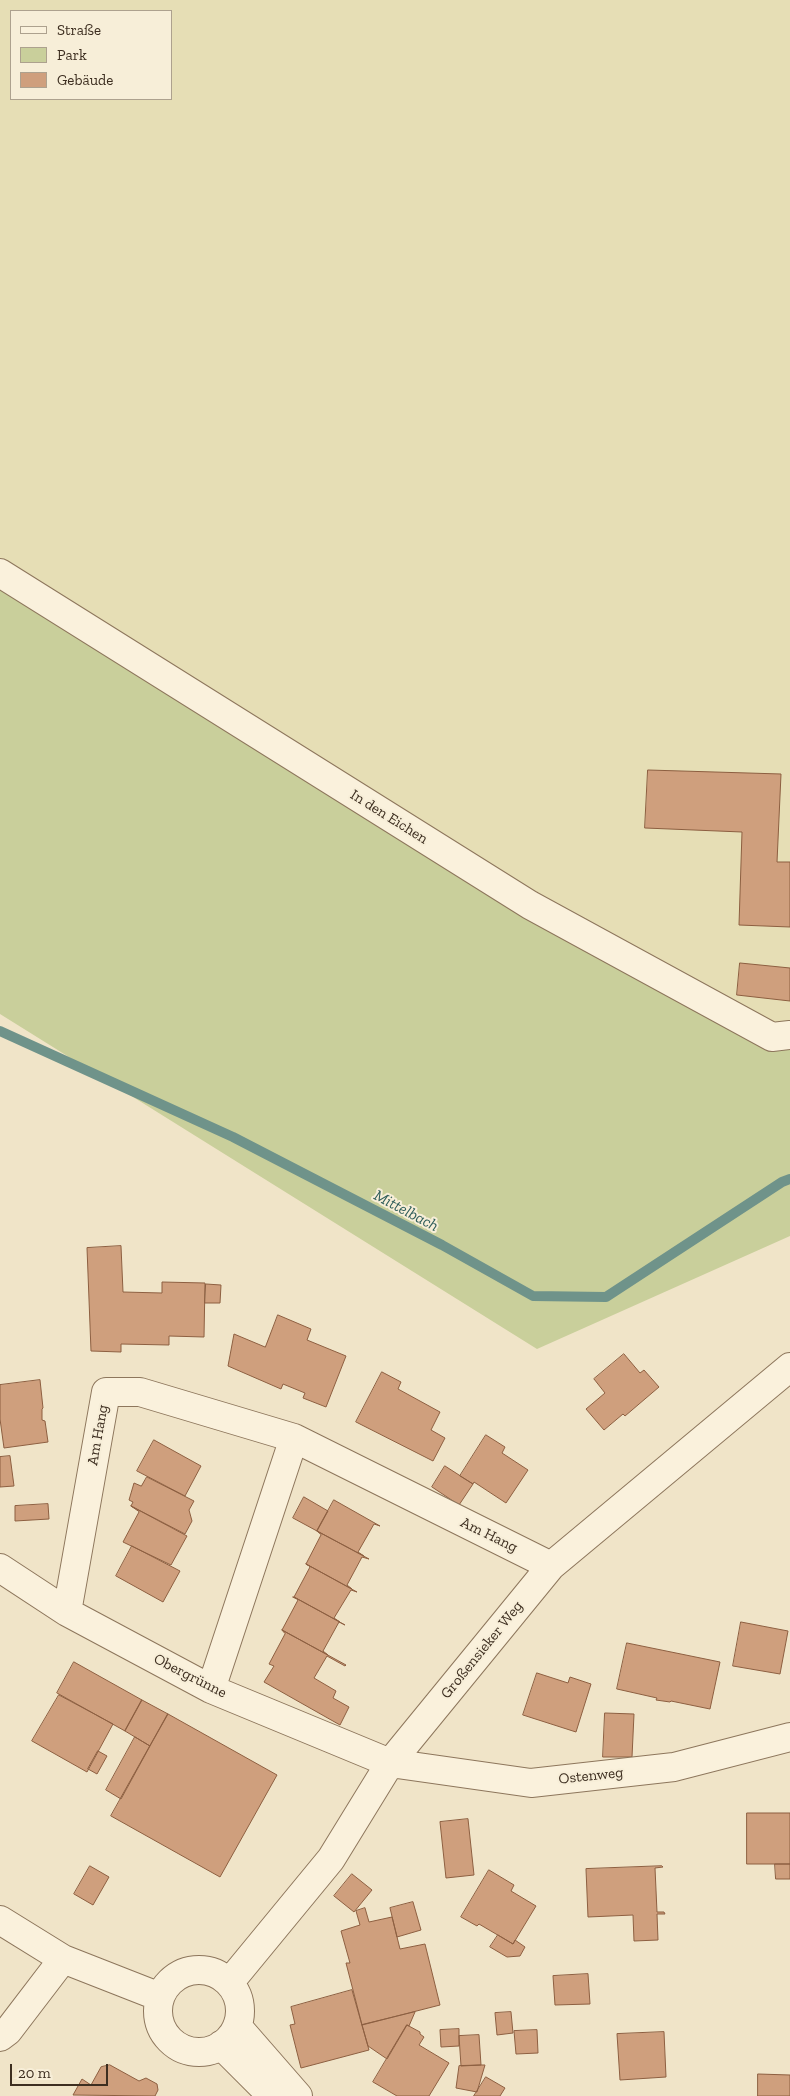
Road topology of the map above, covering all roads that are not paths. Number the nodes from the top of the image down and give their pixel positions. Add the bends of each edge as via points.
1 (0, 572) edge
2 (790, 1035) edge
3 (790, 1367) edge
4 (294, 1438) junction
5 (551, 1566) junction
6 (0, 1568) edge
7 (68, 1612) junction
8 (211, 1689) junction
9 (790, 1737) edge
10 (390, 1764) junction
11 (0, 1920) edge
12 (63, 1959) junction
13 (229, 1983) junction
14 (160, 1997) junction
15 (229, 2035) junction
16 (0, 2037) edge
17 (280, 2096) edge
18 (298, 2096) edge

1 - 2 street, In den Eichen via 530,905 772,1036
3 - 5 street, Großensieker Weg
4 - 5 street, Am Hang
4 - 7 street, Am Hang via 140,1392 106,1392
4 - 8 street
5 - 10 street, Großensieker Weg
6 - 7 street, Obergrünne
7 - 8 street, Obergrünne
8 - 10 street, Obergrünne
9 - 10 street, Ostenweg via 674,1767 531,1783
10 - 13 street, Großensieker Weg via 331,1859
11 - 12 street
12 - 14 street
12 - 16 street
13 - 14 street via 218,1974 191,1970 167,1984
13 - 15 street via 239,2004 240,2015
14 - 15 street via 159,2022 173,2043 197,2052 209,2051
15 - 17 street via 265,2089
15 - 18 street

